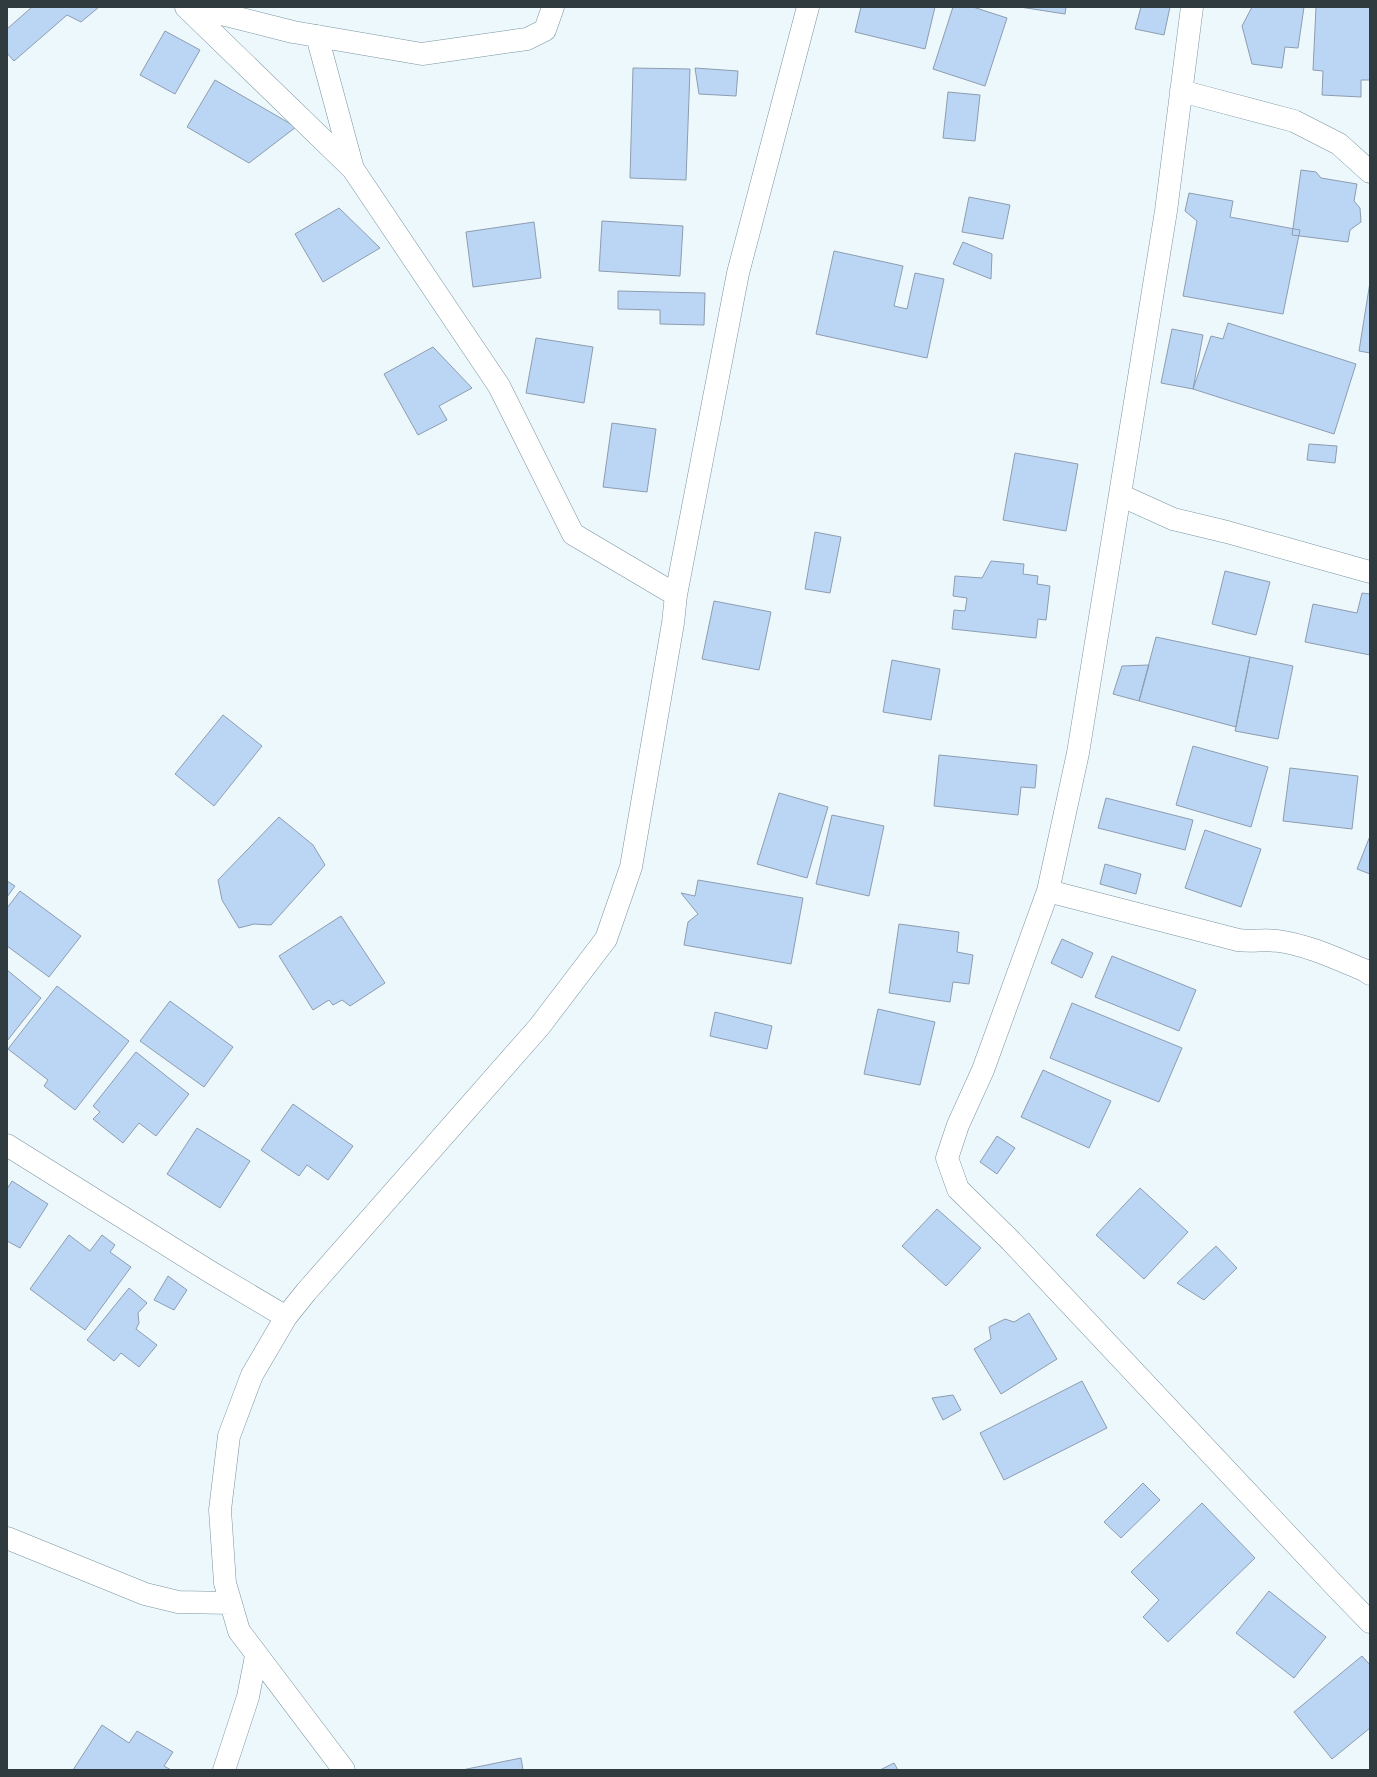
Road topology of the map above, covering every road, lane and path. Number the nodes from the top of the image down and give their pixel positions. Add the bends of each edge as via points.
1 (186, 7) edge
2 (194, 7) edge
3 (553, 7) edge
4 (808, 7) edge
5 (1192, 7) edge
6 (317, 36) junction
7 (1181, 91) junction
8 (353, 169) junction
9 (1370, 172) edge
10 (1120, 495) junction
11 (1370, 572) edge
12 (676, 595) junction
13 (1048, 890) junction
14 (1370, 974) edge
15 (7, 1145) edge
16 (286, 1317) junction
17 (7, 1538) edge
18 (231, 1603) junction
19 (1370, 1622) edge
20 (256, 1656) junction
21 (224, 1770) edge
22 (344, 1770) edge

1 - 8 street
2 - 6 street
3 - 6 street via 545,30 527,39 422,54
4 - 12 street via 738,273
5 - 7 street
6 - 8 street
7 - 9 street via 1294,121 1339,144
7 - 10 street via 1166,211
8 - 12 street via 499,386 573,534
10 - 11 street via 1173,519
10 - 13 street via 1078,753
12 - 16 street via 630,867 606,939 539,1027
13 - 14 street via 1238,940 1279,941 1319,951
13 - 19 street via 983,1070 958,1125 947,1158 958,1189 1011,1241
15 - 16 street
16 - 18 street via 252,1375 229,1436 220,1510 225,1583
17 - 18 street via 145,1594 178,1602
18 - 20 street via 239,1631
20 - 21 street via 248,1697
20 - 22 street

